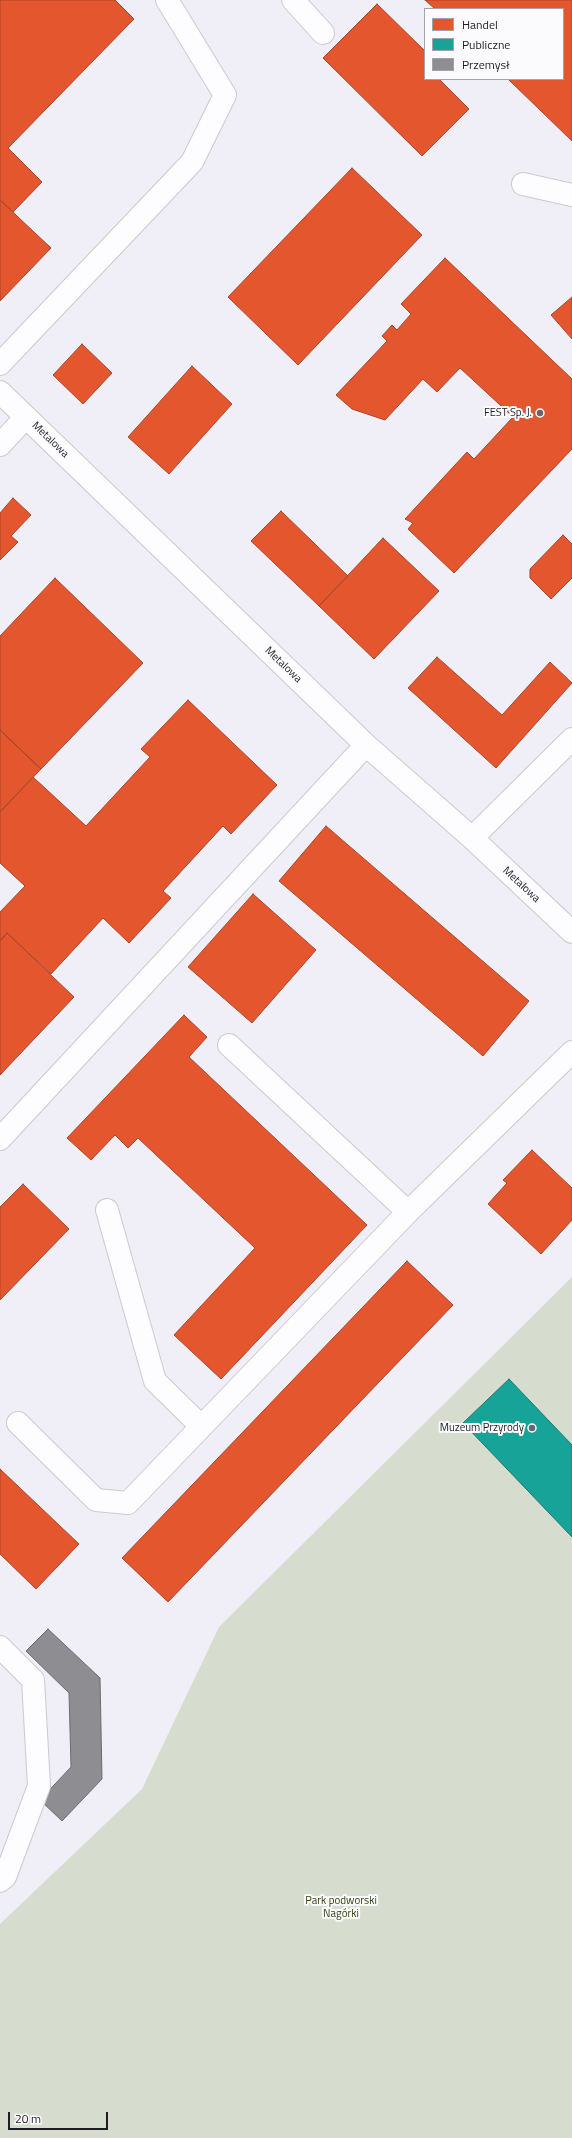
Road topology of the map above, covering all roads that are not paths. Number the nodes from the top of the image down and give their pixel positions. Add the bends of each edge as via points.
1 (167, 0) edge
2 (293, 0) edge
3 (323, 33) dead end
4 (523, 184) dead end
5 (572, 195) edge
6 (0, 364) edge
7 (0, 392) edge
8 (26, 417) junction
9 (0, 445) edge
10 (572, 739) edge
11 (366, 745) junction
12 (472, 838) junction
13 (572, 932) edge
14 (229, 1044) dead end
15 (572, 1052) edge
16 (0, 1139) edge
17 (107, 1210) dead end
18 (408, 1212) junction
19 (18, 1423) dead end
20 (201, 1426) junction
21 (0, 1647) edge
22 (0, 1881) edge

1 - 6 street via 225,95 192,162
2 - 3 street
4 - 5 street
7 - 8 street, Metalowa
8 - 9 street
8 - 11 street, Metalowa
10 - 12 street
11 - 12 street, Metalowa
11 - 16 street
12 - 13 street, Metalowa
14 - 18 street
15 - 18 street
17 - 20 street via 155,1381
18 - 20 street
19 - 20 street via 96,1500 128,1503
21 - 22 street via 33,1680 38,1786 5,1877

